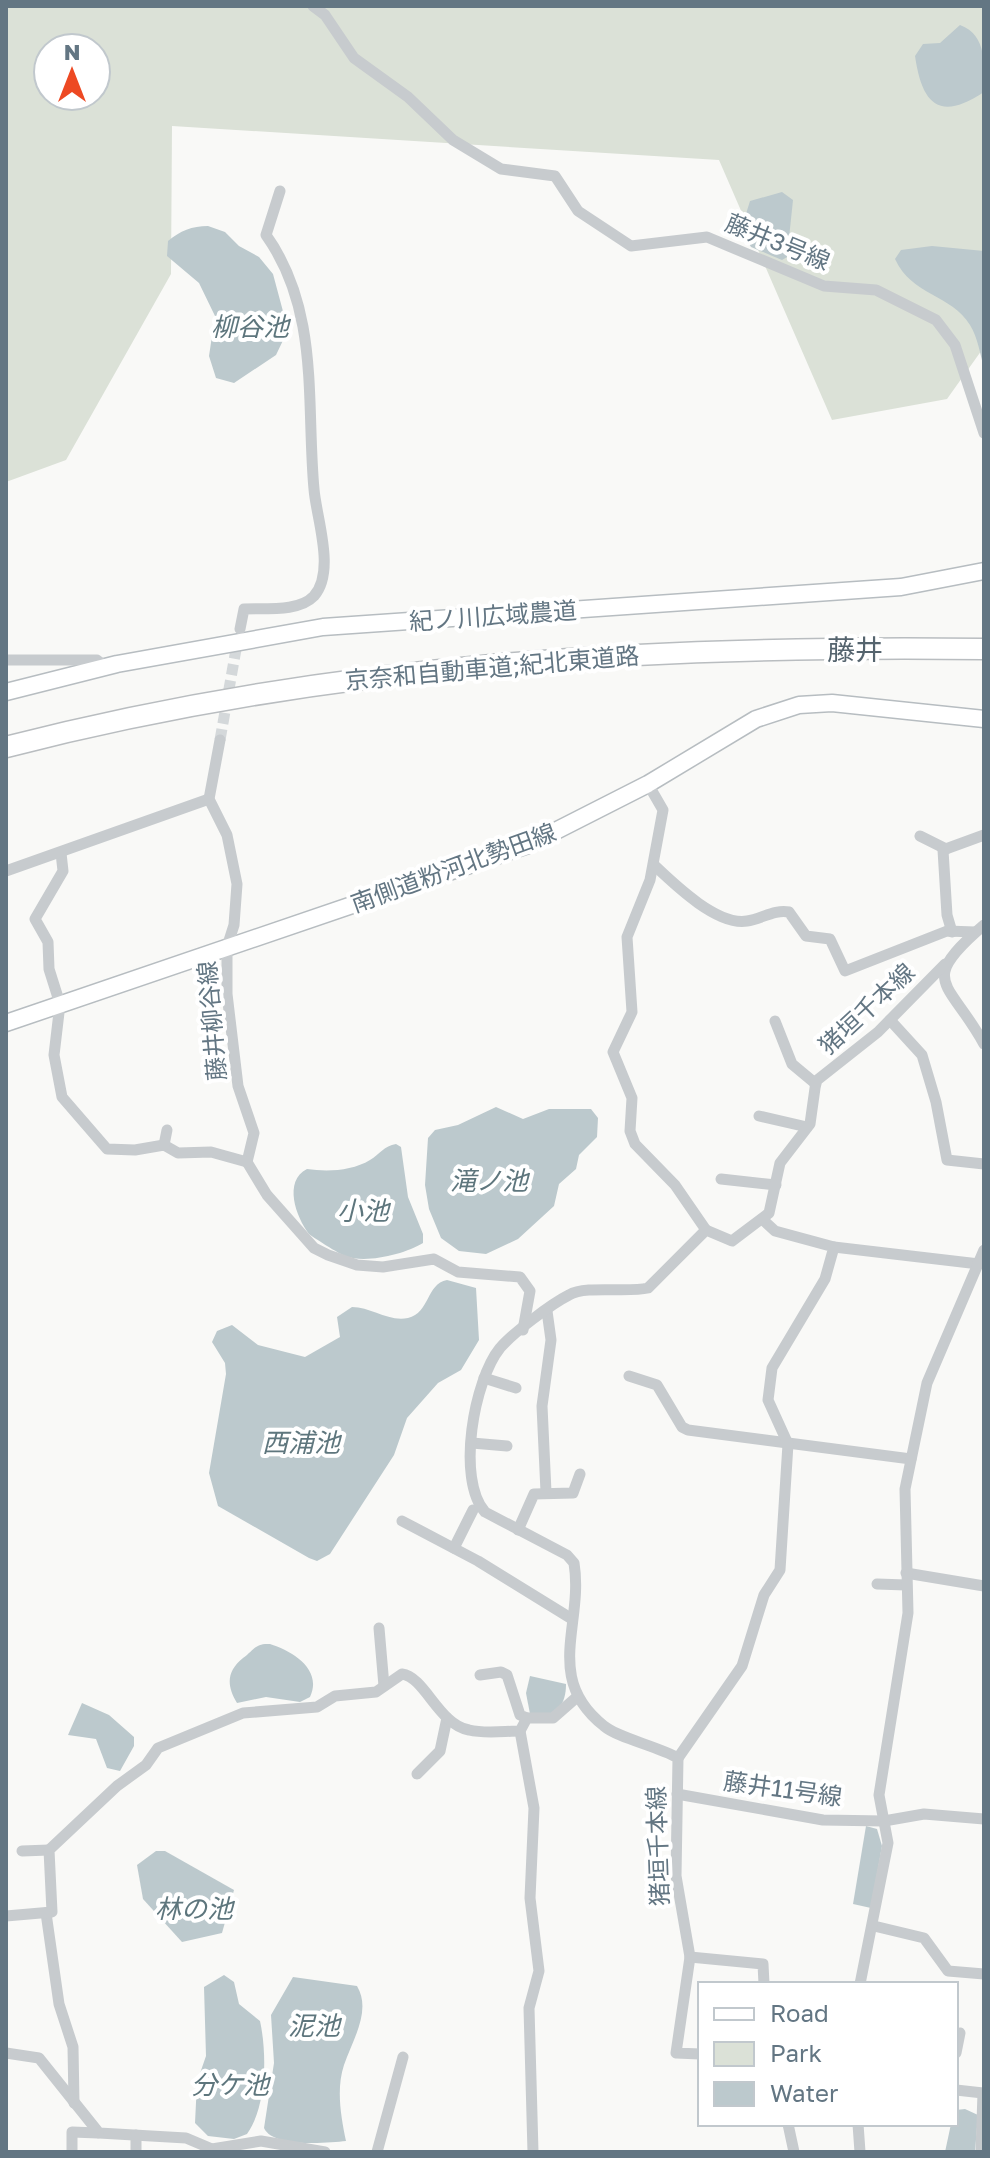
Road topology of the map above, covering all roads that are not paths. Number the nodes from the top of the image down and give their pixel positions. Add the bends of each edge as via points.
1 (313, 6) edge
2 (280, 191) dead end
3 (984, 433) edge
4 (984, 571) edge
5 (240, 629) tunnel mouth
6 (984, 649) edge
7 (6, 660) edge
8 (106, 667) junction
9 (6, 692) edge
10 (984, 719) edge
11 (220, 740) tunnel mouth
12 (6, 747) edge
13 (648, 784) junction
14 (209, 799) junction
15 (984, 835) edge
16 (920, 836) dead end
17 (946, 849) junction
18 (61, 853) junction
19 (654, 865) junction
20 (6, 871) edge
21 (788, 901) dead end
22 (793, 916) junction
23 (980, 929) edge
24 (952, 932) junction
25 (227, 947) junction
26 (945, 964) junction
27 (60, 1004) junction
28 (890, 1020) junction
29 (775, 1021) dead end
30 (6, 1023) edge
31 (984, 1044) edge
32 (816, 1084) junction
33 (759, 1116) dead end
34 (807, 1127) junction
35 (167, 1130) dead end
36 (164, 1145) junction
37 (247, 1162) junction
38 (984, 1164) edge
39 (721, 1179) dead end
40 (776, 1185) junction
41 (762, 1219) junction
42 (706, 1230) junction
43 (834, 1247) junction
44 (984, 1250) edge
45 (979, 1264) junction
46 (547, 1311) junction
47 (523, 1330) junction
48 (629, 1376) dead end
49 (484, 1378) junction
50 (516, 1388) dead end
51 (786, 1442) junction
52 (472, 1443) junction
53 (507, 1446) dead end
54 (911, 1459) junction
55 (580, 1474) dead end
56 (546, 1492) junction
57 (473, 1510) dead end
58 (402, 1521) dead end
59 (518, 1530) junction
60 (454, 1548) junction
61 (906, 1579) junction
62 (877, 1584) dead end
63 (984, 1586) edge
64 (572, 1619) junction
65 (379, 1628) dead end
66 (480, 1675) dead end
67 (384, 1686) junction
68 (577, 1697) junction
69 (447, 1718) junction
70 (527, 1718) junction
71 (520, 1731) junction
72 (678, 1758) junction
73 (417, 1774) dead end
74 (677, 1794) junction
75 (984, 1819) edge
76 (884, 1821) junction
77 (49, 1850) junction
78 (22, 1851) dead end
79 (46, 1913) junction
80 (6, 1916) edge
81 (874, 1926) junction
82 (690, 1957) junction
83 (984, 1974) edge
84 (764, 1982) edge
85 (860, 1982) edge
86 (960, 2033) dead end
87 (958, 2043) edge
88 (6, 2053) edge
89 (698, 2054) edge
90 (403, 2057) dead end
91 (958, 2090) edge
92 (74, 2103) junction
93 (788, 2126) edge
94 (858, 2126) edge
95 (99, 2133) junction
96 (136, 2135) junction
97 (196, 2148) edge
98 (72, 2152) edge
99 (136, 2152) edge
100 (325, 2152) edge
101 (377, 2152) edge
102 (533, 2152) edge
103 (794, 2152) edge
104 (860, 2152) edge
105 (981, 2152) edge

1 - 3 street, 藤井3号線 via 354,58 408,97 442,133 501,169 555,176 578,211 631,246 707,237 824,286 876,290 936,320 955,345
2 - 5 street via 266,235 291,283 306,341 323,566 316,594 302,605 244,609
4 - 8 street, 紀ノ川広域農道 via 901,587 323,627
6 - 12 highway, 京奈和自動車道;紀北東道路 via 741,648 505,661 274,690
7 - 8 street via 97,660
8 - 9 street, 紀ノ川広域農道
10 - 13 street, 南側道粉河北勢田線 via 832,703 799,705 756,719
11 - 14 street
13 - 19 street via 663,810
13 - 25 street, 南側道粉河北勢田線 via 528,845
14 - 18 street
14 - 25 street, 藤井柳谷線 via 227,835 237,884
15 - 17 street
16 - 17 street
17 - 24 street
18 - 20 street
18 - 27 street via 63,871 35,919 48,942 49,969
19 - 22 street via 712,913 731,921 785,911
19 - 42 street via 627,937 632,1012 613,1052 632,1098 630,1131 635,1144 675,1185
21 - 22 street
22 - 24 street via 806,936 830,939 844,972
23 - 24 street
23 - 26 street, 猪垣千本線
25 - 27 street, 南側道粉河北勢田線
25 - 37 street, 藤井柳谷線 via 238,1086 254,1133
26 - 28 street, 猪垣千本線
26 - 31 street via 944,984
27 - 30 street, 南側道粉河北勢田線
27 - 36 street via 54,1055 62,1097 107,1149
28 - 32 street, 猪垣千本線
28 - 38 street via 922,1055 947,1160
29 - 32 street via 792,1064
32 - 34 street, 猪垣千本線
33 - 34 street
34 - 40 street, 猪垣千本線 via 780,1163
35 - 36 street
36 - 37 street via 178,1153 211,1152
37 - 47 street via 267,1195 314,1248 328,1255 383,1267 434,1259 458,1272 520,1277 530,1291
39 - 40 street
40 - 41 street, 猪垣千本線 via 769,1213
41 - 42 street via 732,1241
41 - 43 street via 775,1231
42 - 46 street via 648,1288 571,1293
43 - 45 street
43 - 51 street via 825,1279 772,1368 768,1400
44 - 45 street
45 - 54 street via 927,1383
46 - 47 street
46 - 56 street via 551,1340 542,1406
47 - 49 street via 501,1346
48 - 51 street via 657,1385 688,1430
49 - 50 street
49 - 52 street
51 - 54 street
51 - 72 street via 780,1570 764,1595 742,1666
52 - 53 street
52 - 59 street via 479,1505
54 - 61 street via 905,1489
55 - 56 street via 573,1493
56 - 59 street via 534,1494
57 - 60 street
58 - 60 street
59 - 64 street via 571,1558
60 - 64 street
61 - 62 street
61 - 63 street
61 - 76 street via 908,1613 879,1795
64 - 68 street via 569,1674
65 - 67 street
66 - 70 street via 507,1675 520,1715
67 - 69 street via 396,1676 408,1675
67 - 77 street via 371,1693 335,1696 317,1707 243,1713 158,1748 146,1765
68 - 70 street via 553,1718
68 - 72 street, 猪垣千本線 via 605,1728
69 - 71 street via 467,1730
69 - 73 street via 440,1751
70 - 71 street
71 - 102 street via 534,1808 530,1898 539,1971 529,2008
72 - 74 street, 猪垣千本線
74 - 76 street, 藤井11号線 via 823,1820
74 - 82 street, 猪垣千本線 via 676,1876
75 - 76 street, 藤井11号線 via 924,1814
76 - 81 street via 888,1843
77 - 78 street
77 - 79 street via 52,1912
79 - 80 street
79 - 92 street via 59,2004 73,2047
81 - 83 street via 924,1938 948,1971
81 - 85 street
82 - 84 street via 763,1964
82 - 89 street, 猪垣千本線 via 676,2053
86 - 87 street
88 - 92 street via 39,2058
90 - 101 street
91 - 105 street via 983,2093
92 - 95 street
93 - 103 street
94 - 104 street
95 - 96 street
95 - 98 street via 72,2132
96 - 97 street via 186,2138
96 - 99 street
97 - 100 street via 227,2149 261,2141

